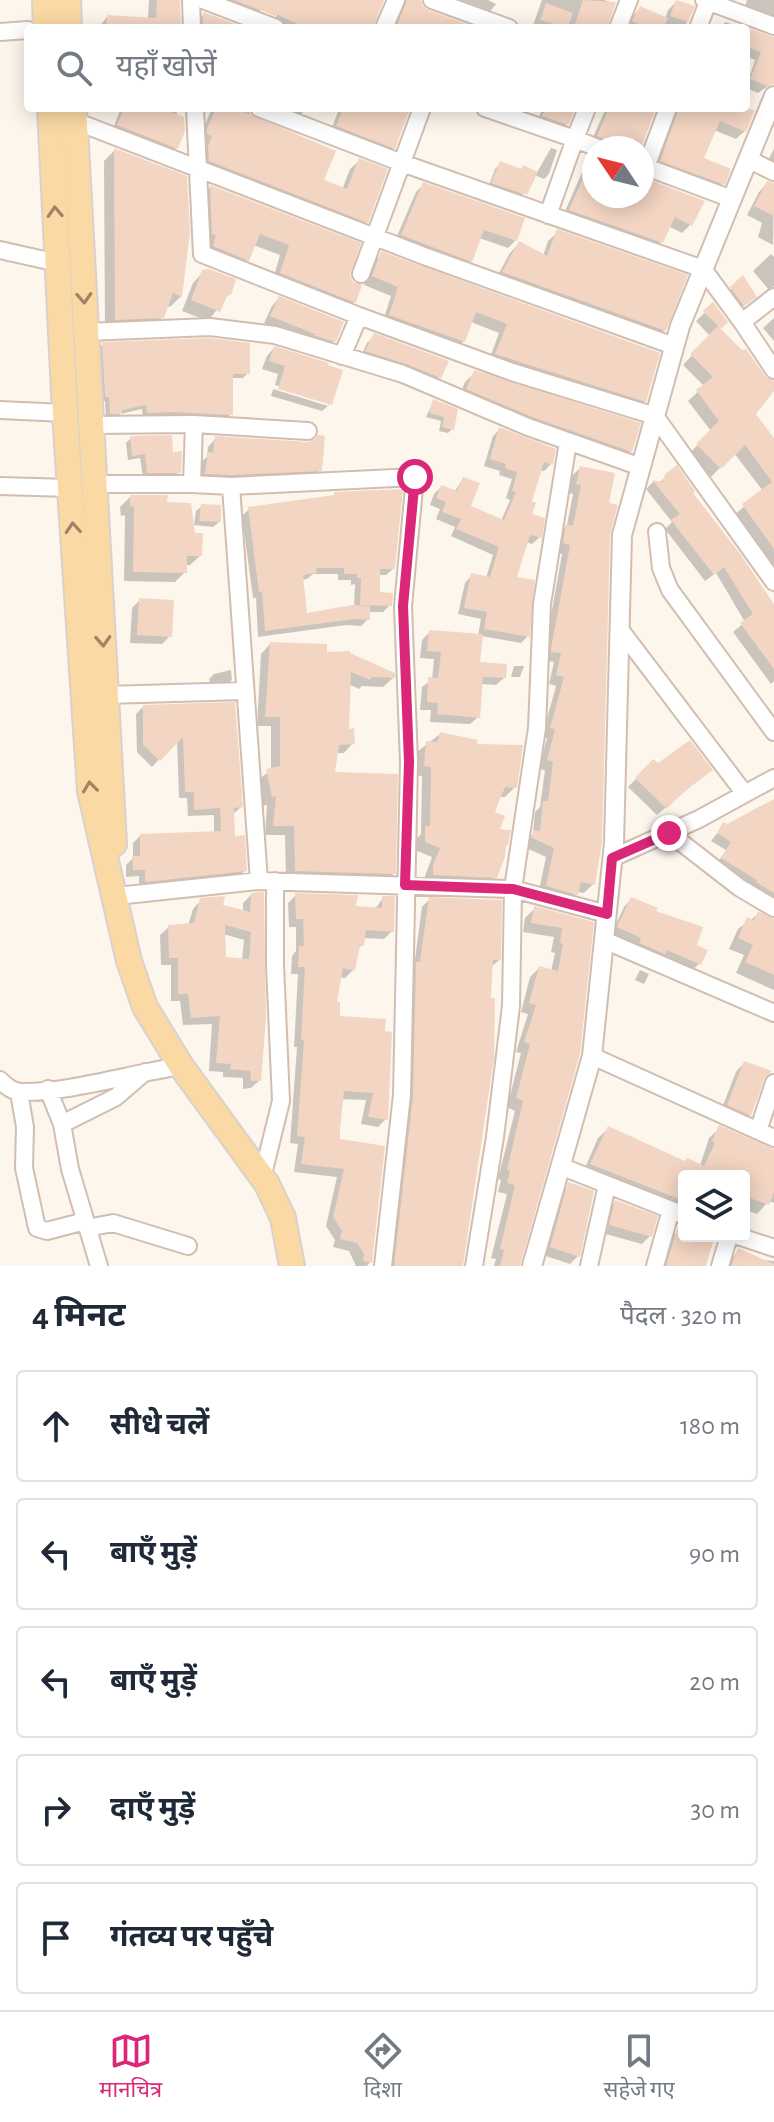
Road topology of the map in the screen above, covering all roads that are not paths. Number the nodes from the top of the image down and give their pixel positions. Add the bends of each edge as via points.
1 (45, 0) edge
2 (68, 0) edge
3 (191, 0) edge
4 (203, 0) edge
5 (396, 0) edge
6 (432, 0) edge
7 (629, 0) edge
8 (706, 1) edge
9 (46, 24) edge
10 (69, 24) edge
11 (192, 24) edge
12 (266, 24) edge
13 (386, 24) edge
14 (498, 24) edge
15 (620, 24) edge
16 (699, 24) edge
17 (774, 26) edge
18 (24, 30) edge
19 (0, 32) edge
20 (774, 96) edge
21 (50, 112) edge
22 (195, 112) edge
23 (269, 112) edge
24 (421, 112) edge
25 (508, 112) edge
26 (585, 112) edge
27 (666, 112) edge
28 (74, 114) edge
29 (575, 139) junction
30 (582, 142) edge
31 (654, 142) edge
32 (748, 159) junction
33 (402, 163) junction
34 (198, 170) junction
35 (654, 170) edge
36 (774, 172) edge
37 (732, 199) junction
38 (548, 215) junction
39 (376, 238) junction
40 (0, 250) edge
41 (58, 263) junction
42 (703, 269) junction
43 (361, 274) dead end
44 (774, 297) edge
45 (359, 316) junction
46 (742, 322) junction
47 (86, 332) junction
48 (674, 346) junction
49 (342, 356) junction
50 (774, 370) edge
51 (0, 410) edge
52 (65, 413) junction
53 (655, 416) junction
54 (194, 424) junction
55 (91, 425) junction
56 (308, 431) dead end
57 (568, 442) junction
58 (641, 467) junction
59 (192, 484) junction
60 (0, 486) edge
61 (82, 486) junction
62 (231, 486) junction
63 (657, 532) dead end
64 (774, 582) edge
65 (619, 628) junction
66 (244, 691) junction
67 (106, 695) junction
68 (774, 732) edge
69 (774, 778) edge
70 (745, 794) junction
71 (669, 833) junction
72 (612, 858) junction
73 (267, 881) junction
74 (405, 885) junction
75 (513, 889) junction
76 (126, 895) junction
77 (774, 908) edge
78 (607, 914) junction
79 (604, 940) junction
80 (774, 1013) edge
81 (592, 1056) junction
82 (181, 1066) junction
83 (146, 1071) junction
84 (0, 1080) edge
85 (774, 1083) edge
86 (48, 1089) junction
87 (19, 1092) junction
88 (62, 1124) junction
89 (758, 1131) junction
90 (774, 1138) edge
91 (560, 1166) junction
92 (266, 1175) junction
93 (607, 1185) junction
94 (678, 1212) edge
95 (86, 1225) junction
96 (750, 1240) edge
97 (727, 1242) edge
98 (188, 1246) dead end
99 (774, 1248) edge
100 (99, 1266) edge
101 (292, 1266) edge
102 (383, 1266) edge
103 (474, 1266) edge
104 (532, 1266) edge
105 (589, 1266) edge
106 (655, 1266) edge
107 (720, 1266) edge

1 - 9 main road
2 - 10 main road
3 - 11 street
4 - 12 street
5 - 13 street
6 - 14 street
7 - 15 street
8 - 16 street
8 - 17 street
18 - 19 street
20 - 32 street
41 -> 21 main road
22 - 34 street
23 - 33 street
24 - 33 street
25 - 29 street
26 - 29 street
27 - 31 street
28 - 34 street
28 -> 47 main road
29 - 30 street
29 - 38 street
32 - 36 street
32 - 37 street
33 - 38 street
33 - 39 street
34 - 39 street
34 - 45 street via 202,254
35 - 37 street
37 - 42 street
38 - 42 street
39 - 43 street
39 - 48 street
40 - 41 street
41 - 52 main road
42 - 46 street
42 - 48 street
44 - 46 street
45 - 49 street
45 - 53 street via 512,372
46 - 50 street
47 - 49 street via 210,327 275,335
47 - 55 main road
48 - 53 street
49 - 57 street via 403,374
51 - 52 street
52 - 61 main road
53 - 58 street
53 - 64 street
54 - 55 street
54 - 56 street
54 - 59 street
55 - 61 main road
57 - 58 street
57 - 75 street via 542,604 537,728
58 - 65 street via 622,535
59 - 61 street
59 - 62 street
60 - 61 street
61 -> 67 main road
82 -> 61 main road via 145,1007 129,961 90,791
62 - 66 street
62 - 74 street via 415,477 403,606 409,762
63 - 68 street via 670,590
65 - 70 street
65 - 72 street
66 - 67 street
66 - 73 street
67 - 76 main road via 114,843
69 - 70 street
70 - 71 street
71 - 72 street
71 - 77 street
72 - 78 street
73 - 74 street
73 - 76 street
73 - 92 street via 281,1101
74 - 75 street
74 - 102 street via 402,1095
75 - 78 street
75 - 103 street via 511,1006
76 - 92 main road via 155,997 171,1027 247,1128
78 - 79 street
79 - 80 street
79 - 81 street
81 - 89 street
81 - 91 street
82 - 83 street
82 - 92 main road
83 - 86 street
83 - 88 street via 116,1097
84 - 87 street
85 - 89 street
86 - 87 street
86 - 88 street
87 - 95 street via 24,1168 37,1228
88 - 95 street
89 - 90 street
91 - 93 street
91 - 104 street
92 - 101 main road via 283,1218
93 - 94 street
93 - 105 street
94 - 106 street
95 - 98 street via 113,1223
95 - 100 street
96 - 99 street
97 - 107 street

